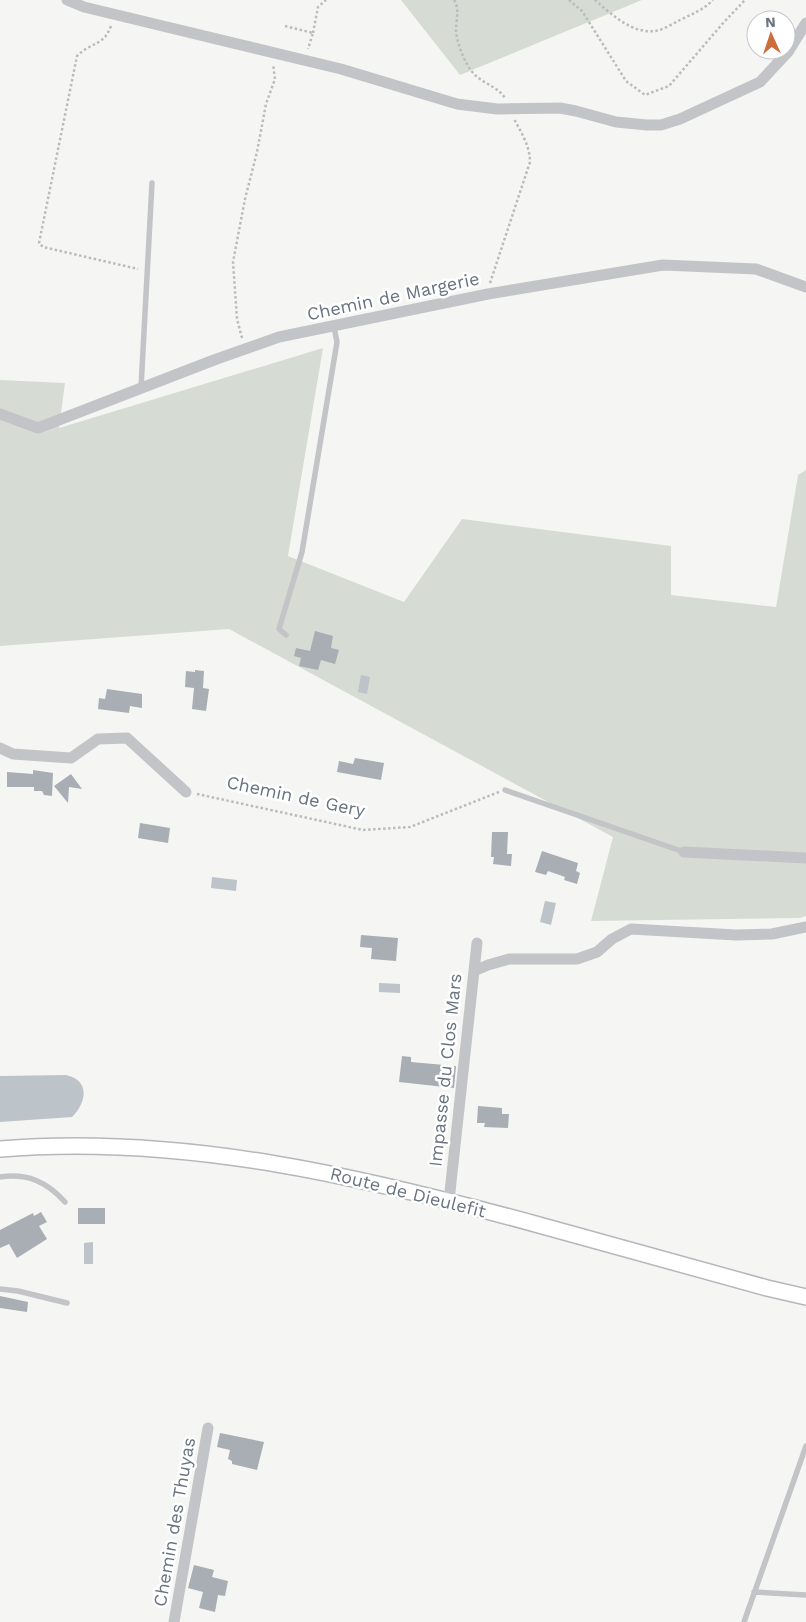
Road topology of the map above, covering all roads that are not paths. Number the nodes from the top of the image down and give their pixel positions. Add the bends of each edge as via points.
1 (67, 0) edge
2 (806, 23) edge
3 (152, 183) dead end
4 (806, 287) edge
5 (334, 326) junction
6 (141, 388) junction
7 (0, 414) edge
8 (286, 635) dead end
9 (0, 748) edge
10 (505, 790) road end
11 (186, 792) road end
12 (684, 852) joint
13 (806, 858) edge
14 (806, 927) edge
15 (477, 943) dead end
16 (474, 971) junction
17 (0, 1149) edge
18 (0, 1177) edge
19 (449, 1200) junction
20 (65, 1202) dead end
21 (0, 1289) edge
22 (806, 1297) edge
23 (67, 1303) dead end
24 (208, 1428) dead end
25 (806, 1446) edge
26 (754, 1592) junction
27 (806, 1595) edge
28 (174, 1622) edge
29 (744, 1622) edge

1 - 2 street via 84,8 342,69 457,104 484,108 560,108 630,124 661,125 760,82 788,52
3 - 6 lane
4 - 5 street, Chemin de Margerie via 756,270 663,265 488,294
5 - 6 street, Chemin de Margerie via 279,337
5 - 8 lane via 337,342 309,516 279,629
6 - 7 street, Chemin de Margerie via 38,428
9 - 11 street via 13,754 71,758 98,739 127,738
10 - 12 lane
12 - 13 street
14 - 16 street via 772,934 736,935 631,929 597,952 577,959 509,959
15 - 16 street, Impasse du Clos Mars
16 - 19 street, Impasse du Clos Mars
17 - 19 main road, Route de Dieulefit via 100,1147 236,1157 319,1171
18 - 20 lane via 14,1175 41,1182 54,1189
19 - 22 main road, Route de Dieulefit
21 - 23 lane
24 - 28 street, Chemin des Thuyas
25 - 26 lane
26 - 27 lane
26 - 29 lane

